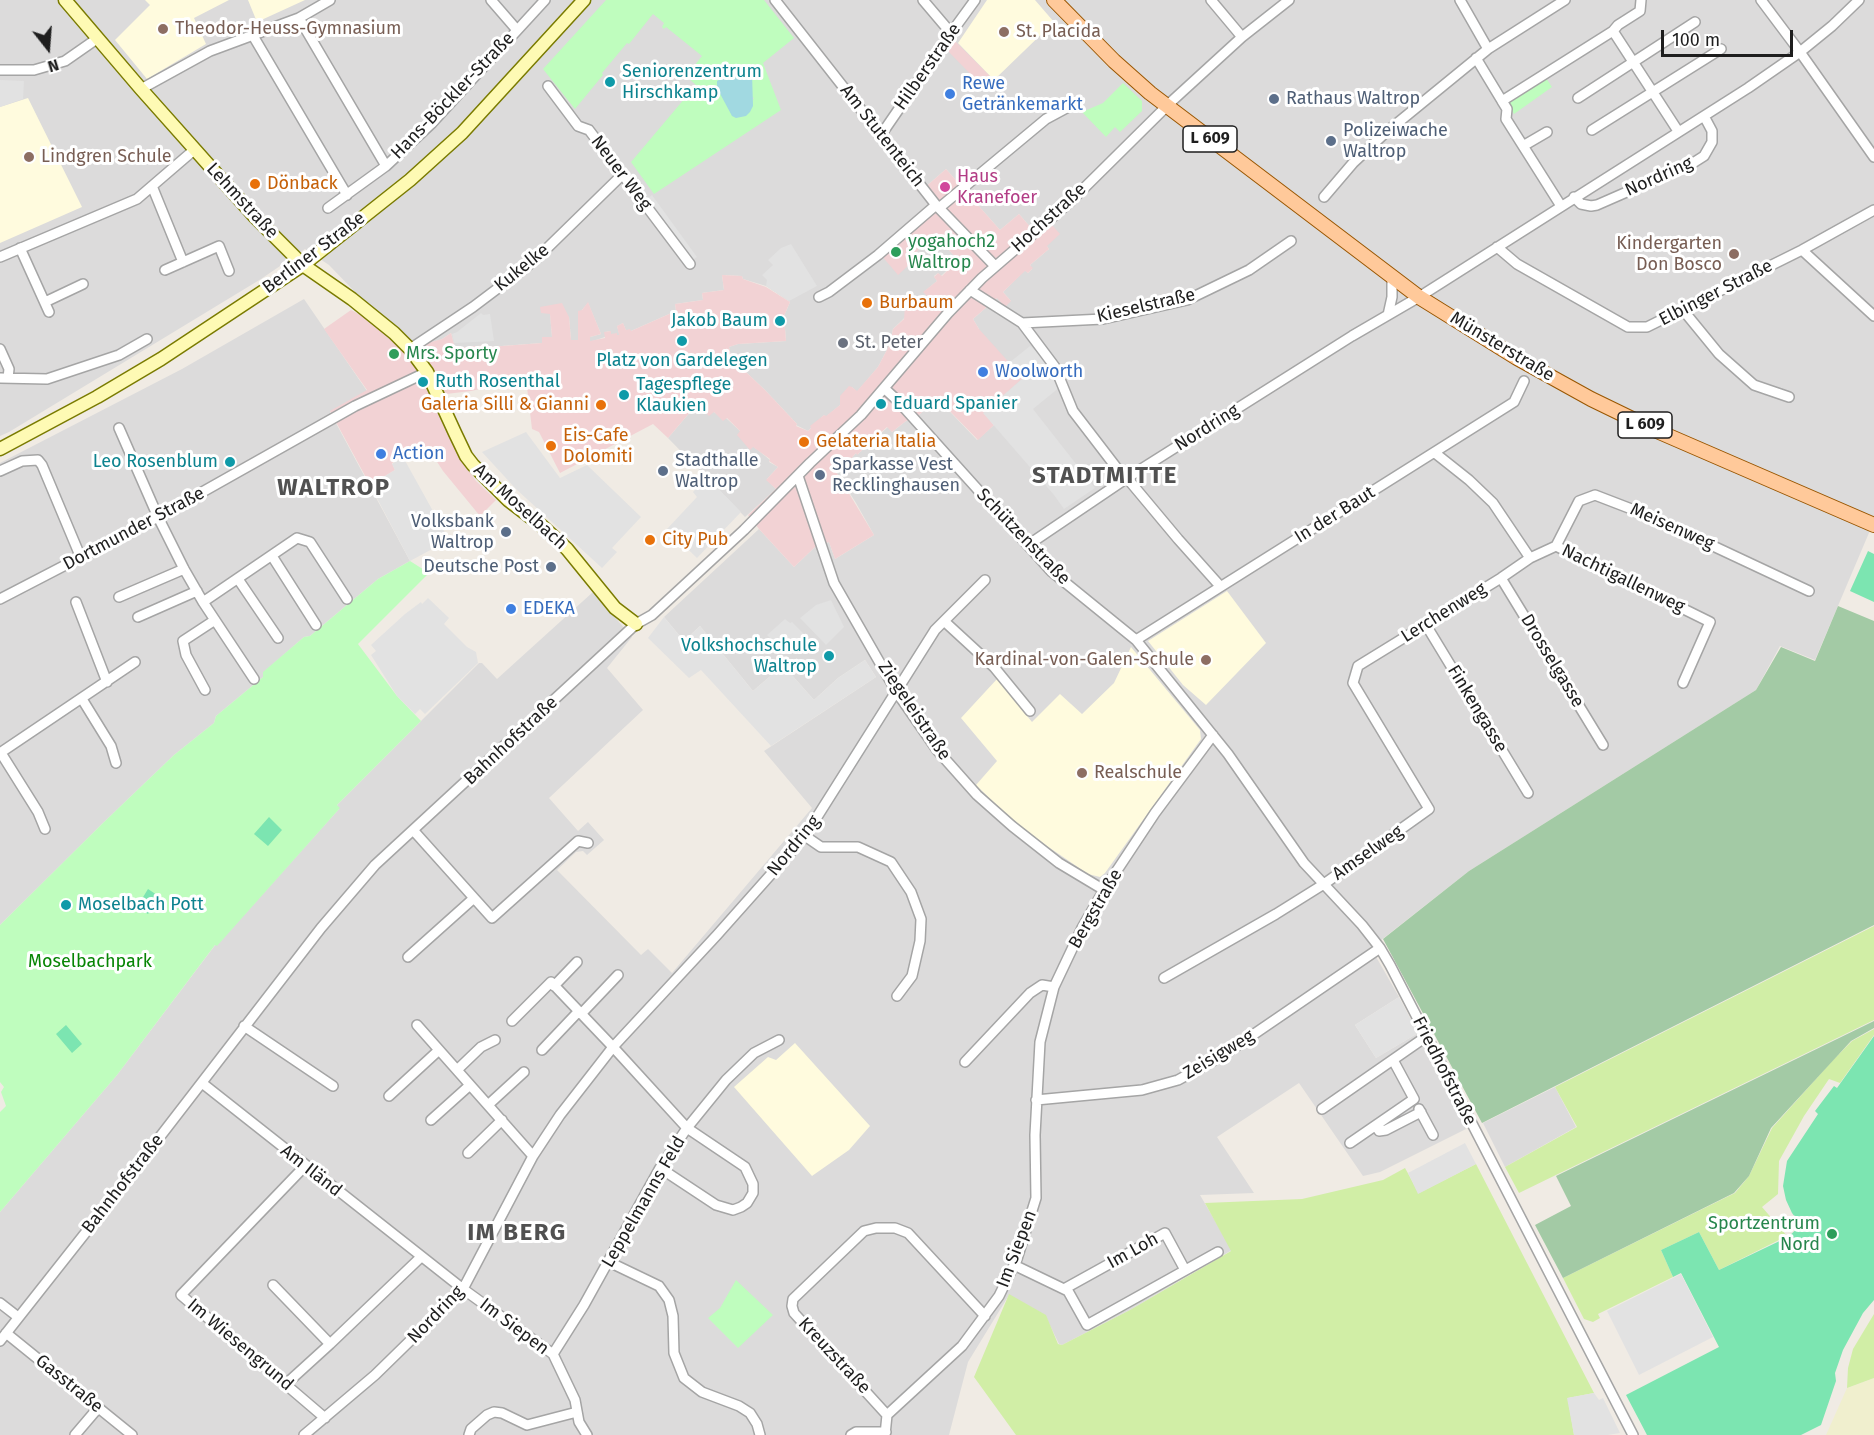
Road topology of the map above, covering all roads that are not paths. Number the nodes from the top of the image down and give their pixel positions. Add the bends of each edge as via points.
1 (66, 0) edge
2 (330, 0) edge
3 (491, 0) edge
4 (545, 0) edge
5 (584, 0) edge
6 (775, 0) edge
7 (923, 0) edge
8 (975, 0) edge
9 (1054, 0) edge
10 (1211, 0) edge
11 (1289, 0) edge
12 (1460, 0) edge
13 (1564, 0) edge
14 (1641, 0) edge
15 (1761, 0) edge
16 (1859, 0) edge
17 (299, 18) junction
18 (1695, 22) dead end
19 (517, 30) junction
20 (1613, 31) junction
21 (951, 33) junction
22 (252, 34) junction
23 (1242, 37) junction
24 (98, 38) junction
25 (1488, 48) junction
26 (1721, 49) dead end
27 (1800, 51) junction
28 (1476, 58) junction
29 (1633, 63) junction
30 (0, 70) edge
31 (548, 86) dead end
32 (141, 89) junction
33 (1654, 92) junction
34 (1578, 98) dead end
35 (1502, 101) junction
36 (1072, 105) dead end
37 (1167, 105) junction
38 (1704, 116) junction
39 (1592, 130) dead end
40 (1678, 131) junction
41 (1547, 132) dead end
42 (880, 135) junction
43 (1523, 146) junction
44 (194, 150) junction
45 (1874, 157) edge
46 (386, 166) junction
47 (622, 175) junction
48 (152, 186) junction
49 (347, 195) junction
50 (1324, 197) dead end
51 (1575, 197) junction
52 (938, 206) junction
53 (1561, 206) junction
54 (328, 208) dead end
55 (1874, 210) edge
56 (214, 237) dead end
57 (1291, 241) dead end
58 (219, 246) junction
59 (1497, 247) junction
60 (20, 248) junction
61 (1802, 250) junction
62 (0, 257) edge
63 (183, 262) junction
64 (690, 264) dead end
65 (303, 265) junction
66 (995, 266) junction
67 (165, 270) dead end
68 (229, 271) dead end
69 (1392, 276) junction
70 (83, 284) dead end
71 (970, 290) junction
72 (819, 297) dead end
73 (1419, 297) junction
74 (45, 302) junction
75 (1683, 310) junction
76 (49, 312) dead end
77 (1388, 315) junction
78 (1874, 316) edge
79 (1022, 323) junction
80 (147, 339) dead end
81 (0, 349) edge
82 (410, 349) junction
83 (427, 372) junction
84 (4, 378) edge
85 (1524, 381) dead end
86 (885, 389) junction
87 (1789, 397) dead end
88 (119, 428) dead end
89 (0, 449) edge
90 (1435, 453) junction
91 (0, 471) edge
92 (798, 476) junction
93 (1127, 478) junction
94 (158, 516) junction
95 (1874, 525) edge
96 (1028, 545) junction
97 (1556, 546) junction
98 (272, 556) junction
99 (81, 558) junction
100 (1530, 558) junction
101 (184, 569) junction
102 (1501, 578) junction
103 (238, 579) junction
104 (985, 580) dead end
105 (1220, 586) junction
106 (197, 591) junction
107 (1809, 591) dead end
108 (119, 597) dead end
109 (347, 598) dead end
110 (0, 599) edge
111 (76, 602) dead end
112 (203, 602) junction
113 (138, 617) dead end
114 (215, 620) junction
115 (944, 621) junction
116 (636, 624) junction
117 (316, 625) dead end
118 (1426, 625) junction
119 (278, 638) dead end
120 (1136, 640) junction
121 (135, 662) dead end
122 (1358, 666) joint
123 (254, 679) dead end
124 (107, 682) junction
125 (1683, 683) dead end
126 (205, 690) dead end
127 (896, 691) junction
128 (82, 699) junction
129 (1030, 711) dead end
130 (1213, 735) junction
131 (1603, 745) dead end
132 (0, 753) edge
133 (116, 763) dead end
134 (1528, 793) dead end
135 (45, 829) dead end
136 (413, 830) junction
137 (805, 836) junction
138 (588, 843) dead end
139 (1324, 884) junction
140 (1104, 890) junction
141 (474, 898) junction
142 (1380, 948) junction
143 (408, 957) dead end
144 (577, 962) dead end
145 (618, 975) dead end
146 (1164, 978) dead end
147 (554, 986) junction
148 (1054, 987) junction
149 (897, 996) dead end
150 (580, 1012) junction
151 (512, 1022) dead end
152 (417, 1025) dead end
153 (244, 1026) junction
154 (1427, 1036) junction
155 (495, 1040) dead end
156 (778, 1040) dead end
157 (613, 1047) junction
158 (439, 1050) junction
159 (542, 1050) dead end
160 (1393, 1060) junction
161 (965, 1062) dead end
162 (457, 1070) junction
163 (524, 1072) dead end
164 (202, 1083) junction
165 (470, 1085) junction
166 (333, 1086) dead end
167 (390, 1096) dead end
168 (1414, 1099) junction
169 (1036, 1100) junction
170 (488, 1105) junction
171 (1322, 1109) dead end
172 (1421, 1112) junction
173 (430, 1120) dead end
174 (502, 1120) junction
175 (1376, 1126) junction
176 (687, 1128) junction
177 (1433, 1135) dead end
178 (1350, 1143) dead end
179 (468, 1153) dead end
180 (533, 1156) junction
181 (305, 1166) junction
182 (660, 1168) junction
183 (1218, 1252) dead end
184 (421, 1257) junction
185 (609, 1262) junction
186 (1014, 1264) junction
187 (1185, 1270) junction
188 (273, 1285) dead end
189 (463, 1289) junction
190 (1064, 1289) junction
191 (0, 1302) edge
192 (18, 1317) junction
193 (985, 1317) junction
194 (3, 1337) edge
195 (330, 1344) junction
196 (552, 1354) junction
197 (286, 1384) junction
198 (98, 1408) junction
199 (577, 1412) junction
200 (888, 1415) junction
201 (326, 1418) junction
202 (885, 1434) edge
203 (75, 1435) edge
204 (132, 1435) edge
205 (304, 1435) edge
206 (469, 1435) edge
207 (587, 1435) edge
208 (760, 1435) edge
209 (850, 1435) edge
210 (1633, 1435) edge

1 - 24 street, Lehmstraße
2 - 17 street
3 - 19 street
4 - 19 street, Hans-Böckler-Straße
5 - 65 street, Berliner Straße via 462,133
6 - 42 street, Am Stutenteich
7 - 21 street
8 - 21 street, Hilberstraße
9 - 37 main road, L 609 via 1114,61
10 - 23 street
11 - 23 street, Hochstraße
12 - 25 street
13 - 25 street
14 - 20 street via 1640,11
15 - 27 street
16 - 27 street, Nordring
17 - 22 street
17 - 46 street
18 - 29 street
19 - 46 street, Hans-Böckler-Straße via 432,123
20 - 29 street
20 - 35 street
21 - 42 street, Hilberstraße
22 - 32 street via 210,51
22 - 49 street
23 - 37 street, Hochstraße
24 - 30 street via 65,61 34,70
24 - 32 street, Lehmstraße
25 - 28 street
26 - 33 street
27 - 38 street, Nordring
27 - 45 street
28 - 35 street
28 - 50 street via 1384,134
29 - 33 street
29 - 34 street
31 - 47 street, Neuer Weg via 578,126 589,130
32 - 44 street, Lehmstraße
33 - 39 street
33 - 40 street
35 - 43 street via 1506,119
36 - 52 street via 1046,119
37 - 66 street, Hochstraße via 1070,202
37 - 69 main road, Münsterstraße / L 609
38 - 40 street, Nordring
38 - 51 street, Nordring via 1712,131 1712,142 1704,156 1693,163 1598,205 1581,204
40 - 51 street, Nordring
41 - 43 street
42 - 52 street, Am Stutenteich
43 - 53 street
44 - 48 street
44 - 65 street, Lehmstraße
46 - 49 street, Hans-Böckler-Straße
47 - 64 street, Neuer Weg
47 - 82 street, Kukelke via 534,261
48 - 60 street via 137,199
48 - 63 street
49 - 54 street, Hans-Böckler-Straße
51 - 53 street, Nordring
52 - 66 street, Am Stutenteich
52 - 72 street
53 - 59 street, Nordring
55 - 61 street, Elbinger Straße
56 - 58 street
57 - 79 street, Kieselstraße via 1250,270 1187,300 1103,319
58 - 63 street
58 - 68 street
59 - 73 street, Nordring
59 - 75 street, Elbinger Straße via 1517,264 1628,327 1647,327
60 - 62 street
60 - 74 street
61 - 75 street, Elbinger Straße
61 - 78 street
63 - 67 street
65 - 82 street, Lehmstraße
65 - 89 street, Berliner Straße via 97,397
66 - 71 street, Hochstraße
69 - 73 main road, Münsterstraße / L 609
69 - 77 street
70 - 74 street
71 - 79 street
71 - 86 street, Hochstraße
73 - 77 street, Nordring
73 - 95 main road, Münsterstraße / L 609 via 1591,399
74 - 76 street
75 - 87 street via 1719,354 1754,385
77 - 93 street, Nordring
79 - 93 street via 1055,367 1073,411
80 - 84 street via 119,355 47,379
81 - 84 street via 9,369
82 - 83 street, Lehmstraße
83 - 94 street, Dortmunder Straße via 356,406
83 - 116 street, Am Moselbach via 454,434 473,465 567,549 615,608
85 - 90 street, In der Baut via 1514,402
86 - 92 street, Hochstraße
86 - 96 street, Schützenstraße
88 - 94 street
90 - 100 street via 1493,503
90 - 105 street, In der Baut
91 - 99 street via 22,461 38,460
92 - 116 street, Bahnhofstraße via 652,615
92 - 127 street, Ziegeleistraße via 834,583
93 - 96 street, Nordring
93 - 105 street
94 - 99 street, Dortmunder Straße
94 - 101 street
96 - 120 street, Schützenstraße via 1051,571
97 - 100 street, Nachtigallenweg
97 - 107 street, Meisenweg via 1579,501 1595,495 1647,515
97 - 125 street, Nachtigallenweg via 1710,622
98 - 103 street
98 - 109 street via 297,538 310,542
98 - 117 street
99 - 110 street, Dortmunder Straße
100 - 102 street, Lerchenweg
101 - 106 street
101 - 108 street
102 - 118 street, Lerchenweg
102 - 131 street, Drosselgasse
103 - 112 street
103 - 119 street
104 - 115 street, Nordring
105 - 120 street, In der Baut
106 - 112 street
106 - 113 street
111 - 124 street
112 - 114 street
114 - 123 street
114 - 126 street via 183,641
115 - 127 street, Nordring
115 - 129 street via 994,667
116 - 136 street, Bahnhofstraße
118 - 122 street, Lerchenweg
118 - 134 street, Finkengasse
120 - 130 street, Schützenstraße
121 - 124 street
122 - 139 street, Amselweg via 1353,683 1429,809
124 - 128 street
127 - 137 street, Nordring
127 - 140 street, Ziegeleistraße via 937,750 977,795 1059,863
128 - 132 street
128 - 133 street via 111,746
130 - 139 street, Friedhofstraße via 1304,863
130 - 140 street, Bergstraße
132 - 135 street
136 - 141 street
136 - 153 street, Bahnhofstraße via 375,865
137 - 149 street via 821,847 858,847 891,862 910,892 921,919 920,941 912,976
137 - 157 street, Nordring
138 - 141 street via 578,841 492,918
139 - 142 street, Friedhofstraße
139 - 146 street, Amselweg
140 - 148 street, Bergstraße
141 - 143 street
142 - 154 street, Friedhofstraße
142 - 169 street, Zeisigweg via 1222,1056 1178,1080 1142,1090
144 - 147 street
145 - 150 street
147 - 150 street
147 - 151 street via 551,982
148 - 161 street via 1042,985 1030,993
148 - 169 street, Im Siepen via 1040,1042
150 - 157 street
150 - 159 street
152 - 158 street
153 - 164 street, Bahnhofstraße
153 - 166 street
154 - 160 street
154 - 210 street, Friedhofstraße
155 - 162 street via 481,1047
156 - 176 street, Leppelmanns Feld via 754,1053 726,1080
157 - 176 street
157 - 180 street, Nordring
158 - 162 street
158 - 167 street
160 - 168 street
160 - 171 street
162 - 165 street
163 - 170 street
164 - 181 street, Am Iländ
164 - 192 street, Bahnhofstraße
165 - 170 street
165 - 173 street
168 - 172 street
168 - 175 street
169 - 186 street, Im Siepen via 1036,1198
170 - 174 street
172 - 175 street via 1386,1130 1379,1131
172 - 177 street
174 - 179 street
174 - 180 street
175 - 178 street
176 - 182 street, Leppelmanns Feld
176 - 182 street via 745,1167 753,1185 747,1203 733,1210 716,1205
180 - 189 street, Nordring
181 - 184 street, Am Iländ
181 - 197 street, Im Wiesengrund via 181,1295
182 - 185 street, Leppelmanns Feld
183 - 187 street
184 - 189 street, Am Iländ
184 - 195 street
185 - 196 street, Leppelmanns Feld
185 - 208 street via 659,1286 669,1300 674,1353 684,1378 702,1392 750,1413
186 - 190 street
186 - 193 street, Im Siepen
187 - 190 street via 1087,1325
187 - 190 street, Im Loh via 1165,1233
188 - 195 street
189 - 196 street, Im Siepen
189 - 201 street, Nordring
191 - 192 street
192 - 194 street, Bahnhofstraße
193 - 200 street, Im Siepen via 962,1346
193 - 200 street, Kreuzstraße via 908,1233 895,1228 864,1231 793,1299 794,1313
194 - 198 street, Gasstraße
195 - 197 street
196 - 199 street, Im Siepen
197 - 201 street, Im Wiesengrund
198 - 203 street
198 - 204 street, Gasstraße
199 - 206 street via 527,1425 494,1412 471,1429
199 - 207 street, Im Siepen
200 - 202 street
201 - 205 street, Nordring
202 - 209 street

